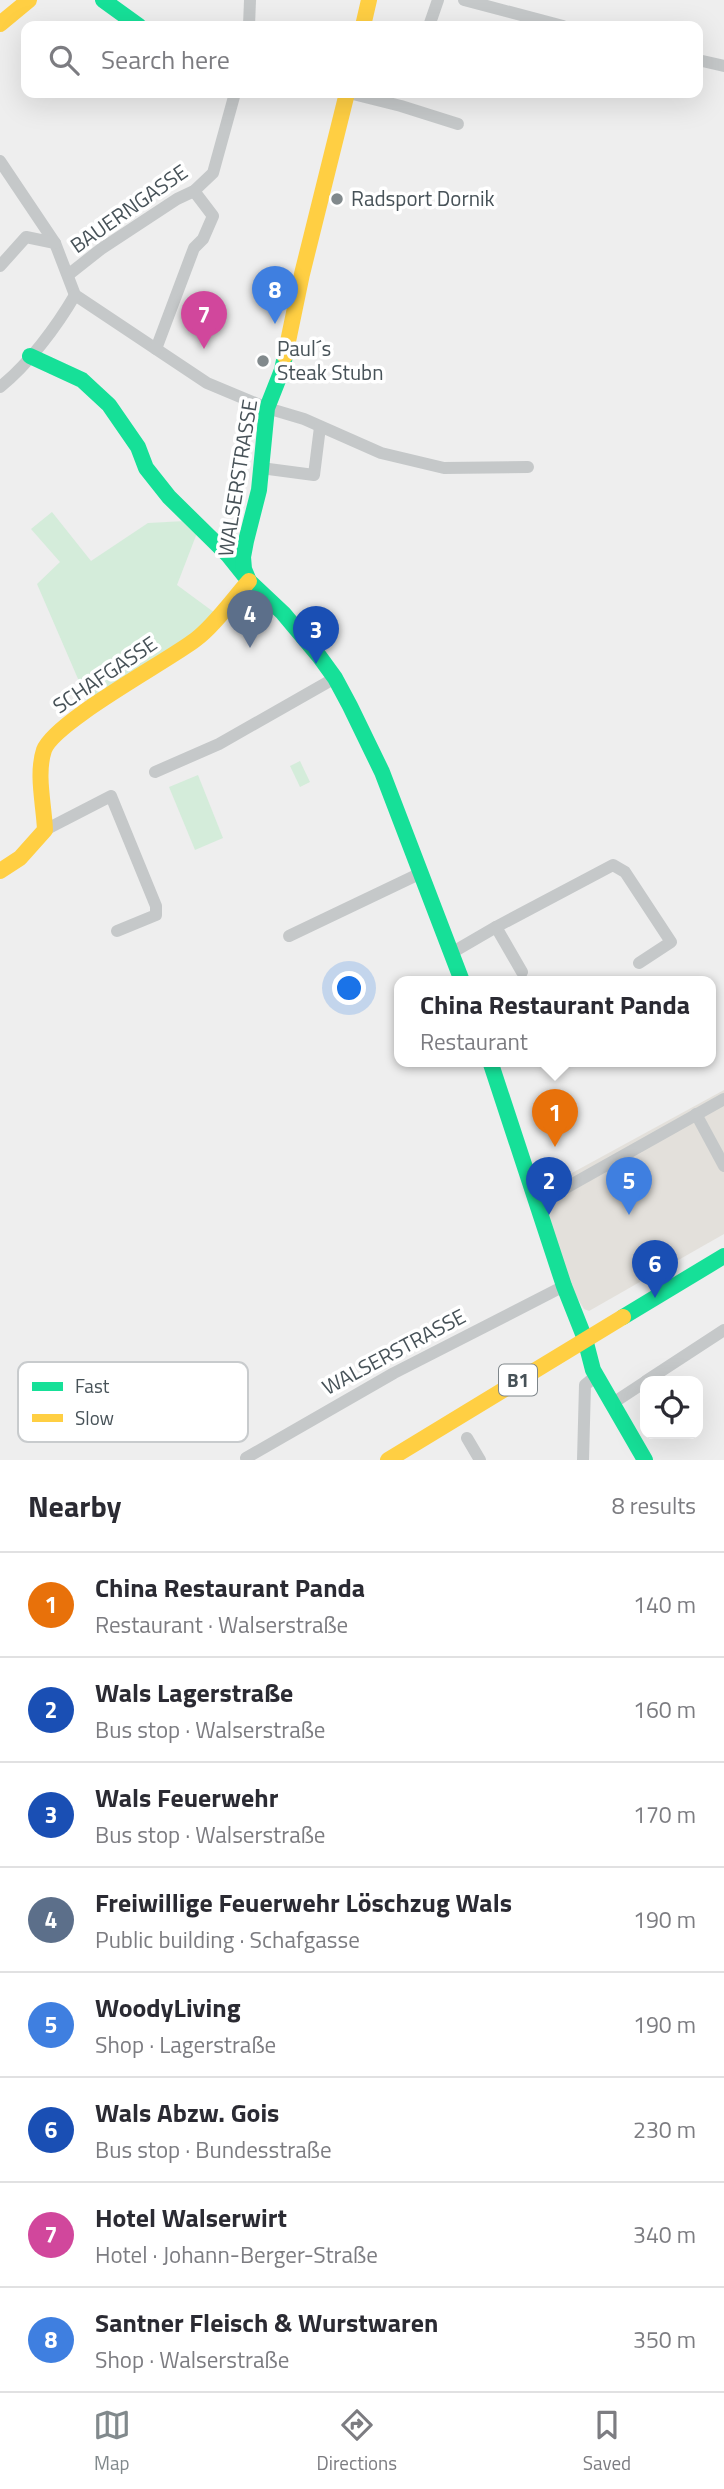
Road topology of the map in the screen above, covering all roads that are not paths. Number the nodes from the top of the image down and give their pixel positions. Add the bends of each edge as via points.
1 (29, 0) edge
2 (103, 0) edge
3 (250, 0) edge
4 (369, 0) edge
5 (438, 0) edge
6 (464, 0) edge
7 (132, 21) edge
8 (249, 21) edge
9 (364, 21) edge
10 (431, 21) edge
11 (544, 21) edge
12 (0, 23) edge
13 (703, 61) edge
14 (724, 66) edge
15 (234, 98) edge
16 (347, 98) edge
17 (368, 98) edge
18 (404, 98) edge
19 (401, 106) junction
20 (458, 124) dead end
21 (0, 161) edge
22 (194, 191) junction
23 (55, 243) junction
24 (0, 266) edge
25 (68, 275) junction
26 (75, 295) junction
27 (156, 349) junction
28 (30, 356) junction
29 (0, 387) edge
30 (267, 408) junction
31 (320, 427) junction
32 (528, 467) dead end
33 (261, 468) junction
34 (249, 581) junction
35 (335, 678) junction
36 (155, 772) dead end
37 (45, 830) junction
38 (0, 871) edge
39 (421, 873) junction
40 (496, 927) junction
41 (117, 932) dead end
42 (289, 936) dead end
43 (453, 952) junction
44 (639, 963) dead end
45 (522, 972) dead end
46 (460, 976) edge
47 (492, 1067) edge
48 (724, 1099) edge
49 (696, 1114) junction
50 (724, 1166) edge
51 (537, 1204) junction
52 (724, 1256) edge
53 (564, 1286) junction
54 (724, 1329) edge
55 (585, 1339) junction
56 (653, 1376) edge
57 (596, 1377) junction
58 (640, 1384) edge
59 (613, 1403) junction
60 (467, 1438) dead end
61 (246, 1458) dead end
62 (388, 1460) edge
63 (480, 1460) edge
64 (583, 1460) edge
65 (645, 1460) edge

1 - 12 street
2 - 7 street
3 - 8 street
4 - 9 street
5 - 10 street
6 - 11 street
13 - 14 street
15 - 22 street, BAUERNGASSE via 212,173
16 - 30 street, WALSERSTRASSE via 282,370
17 - 19 street
18 - 19 street
19 - 20 street
21 - 23 street
22 - 25 street, BAUERNGASSE
22 - 27 street via 213,216 204,239 194,248
23 - 24 street via 26,237
23 - 25 street
25 - 26 street
26 - 27 street
26 - 28 street
27 - 30 street via 207,383
28 - 29 street
28 - 34 street via 82,380 109,405 169,497
30 - 31 street
30 - 33 street, WALSERSTRASSE
31 - 32 street via 381,453 444,468
31 - 33 street via 314,475
33 - 34 street, WALSERSTRASSE via 243,557
34 - 35 street, WALSERSTRASSE via 302,634
34 - 37 street, SCHAFGASSE via 197,639 55,734 41,763
35 - 36 street via 219,744
35 - 39 street, WALSERSTRASSE via 373,753
37 - 38 street via 27,854
37 - 41 street via 111,796 156,906 156,915
39 - 42 street
39 - 43 street, WALSERSTRASSE
40 - 43 street
40 - 44 street via 613,865 625,872 671,942
40 - 45 street
43 - 46 street, WALSERSTRASSE
47 - 51 street
48 - 49 street
49 - 50 street
49 - 51 street
51 - 53 street
52 - 55 street, B1
53 - 55 street
53 - 61 street, WALSERSTRASSE via 394,1373
54 - 56 street
55 - 57 street
55 - 62 street, B1
57 - 59 street
57 - 64 street via 585,1385
58 - 59 street
59 - 65 street
60 - 63 street

